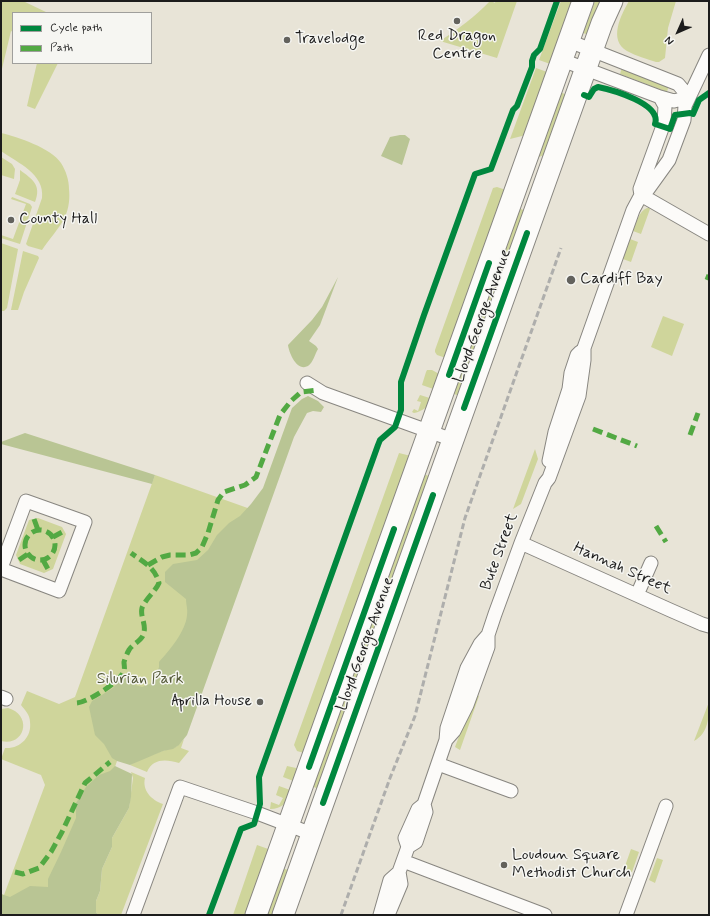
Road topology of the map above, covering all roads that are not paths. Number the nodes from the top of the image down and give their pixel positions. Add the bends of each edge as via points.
1 (583, 1) edge
2 (612, 1) edge
3 (566, 50) junction
4 (592, 50) junction
5 (709, 55) edge
6 (586, 69) junction
7 (660, 97) junction
8 (689, 97) junction
9 (641, 195) junction
10 (709, 234) edge
11 (307, 383) dead end
12 (429, 431) junction
13 (453, 440) junction
14 (521, 543) junction
15 (651, 563) dead end
16 (1, 569) edge
17 (637, 595) junction
18 (709, 626) edge
19 (438, 764) junction
20 (511, 791) dead end
21 (666, 806) dead end
22 (289, 825) junction
23 (312, 834) junction
24 (401, 866) junction
25 (133, 915) edge
26 (256, 915) edge
27 (283, 915) edge
28 (380, 915) edge
29 (388, 915) edge
30 (542, 915) edge
31 (626, 915) edge

1 - 3 main road, Lloyd George Avenue
2 - 4 main road, Lloyd George Avenue
3 - 4 street
3 - 6 street
3 - 12 main road, Lloyd George Avenue
4 - 6 main road, Lloyd George Avenue
4 - 8 street via 678,84
5 - 8 street, Bute Street
6 - 7 street
6 - 13 main road, Lloyd George Avenue
7 - 8 street via 674,101
7 - 9 street, Bute Street via 665,106 664,123 640,189
8 - 9 street, Bute Street via 684,120 669,160 646,192
9 - 10 street
9 - 14 street, Bute Street via 633,210 584,348 579,396 557,459
11 - 12 street via 329,395
12 - 13 street
12 - 22 main road, Lloyd George Avenue
13 - 23 main road, Lloyd George Avenue
14 - 17 street, Hannah Street
14 - 19 street, Bute Street via 488,635 488,647 467,705 454,731 446,740
15 - 17 street
16 - 16 street via 59,591 85,522 26,501
17 - 18 street, Hannah Street
19 - 20 street
19 - 24 street, Bute Street via 424,804 426,812 416,842 408,847
21 - 31 street
22 - 23 street
22 - 25 street via 180,786
22 - 26 main road, Lloyd George Avenue
23 - 27 main road, Lloyd George Avenue
24 - 28 street, Bute Street via 390,880
24 - 29 street, Bute Street via 401,884
24 - 30 street

